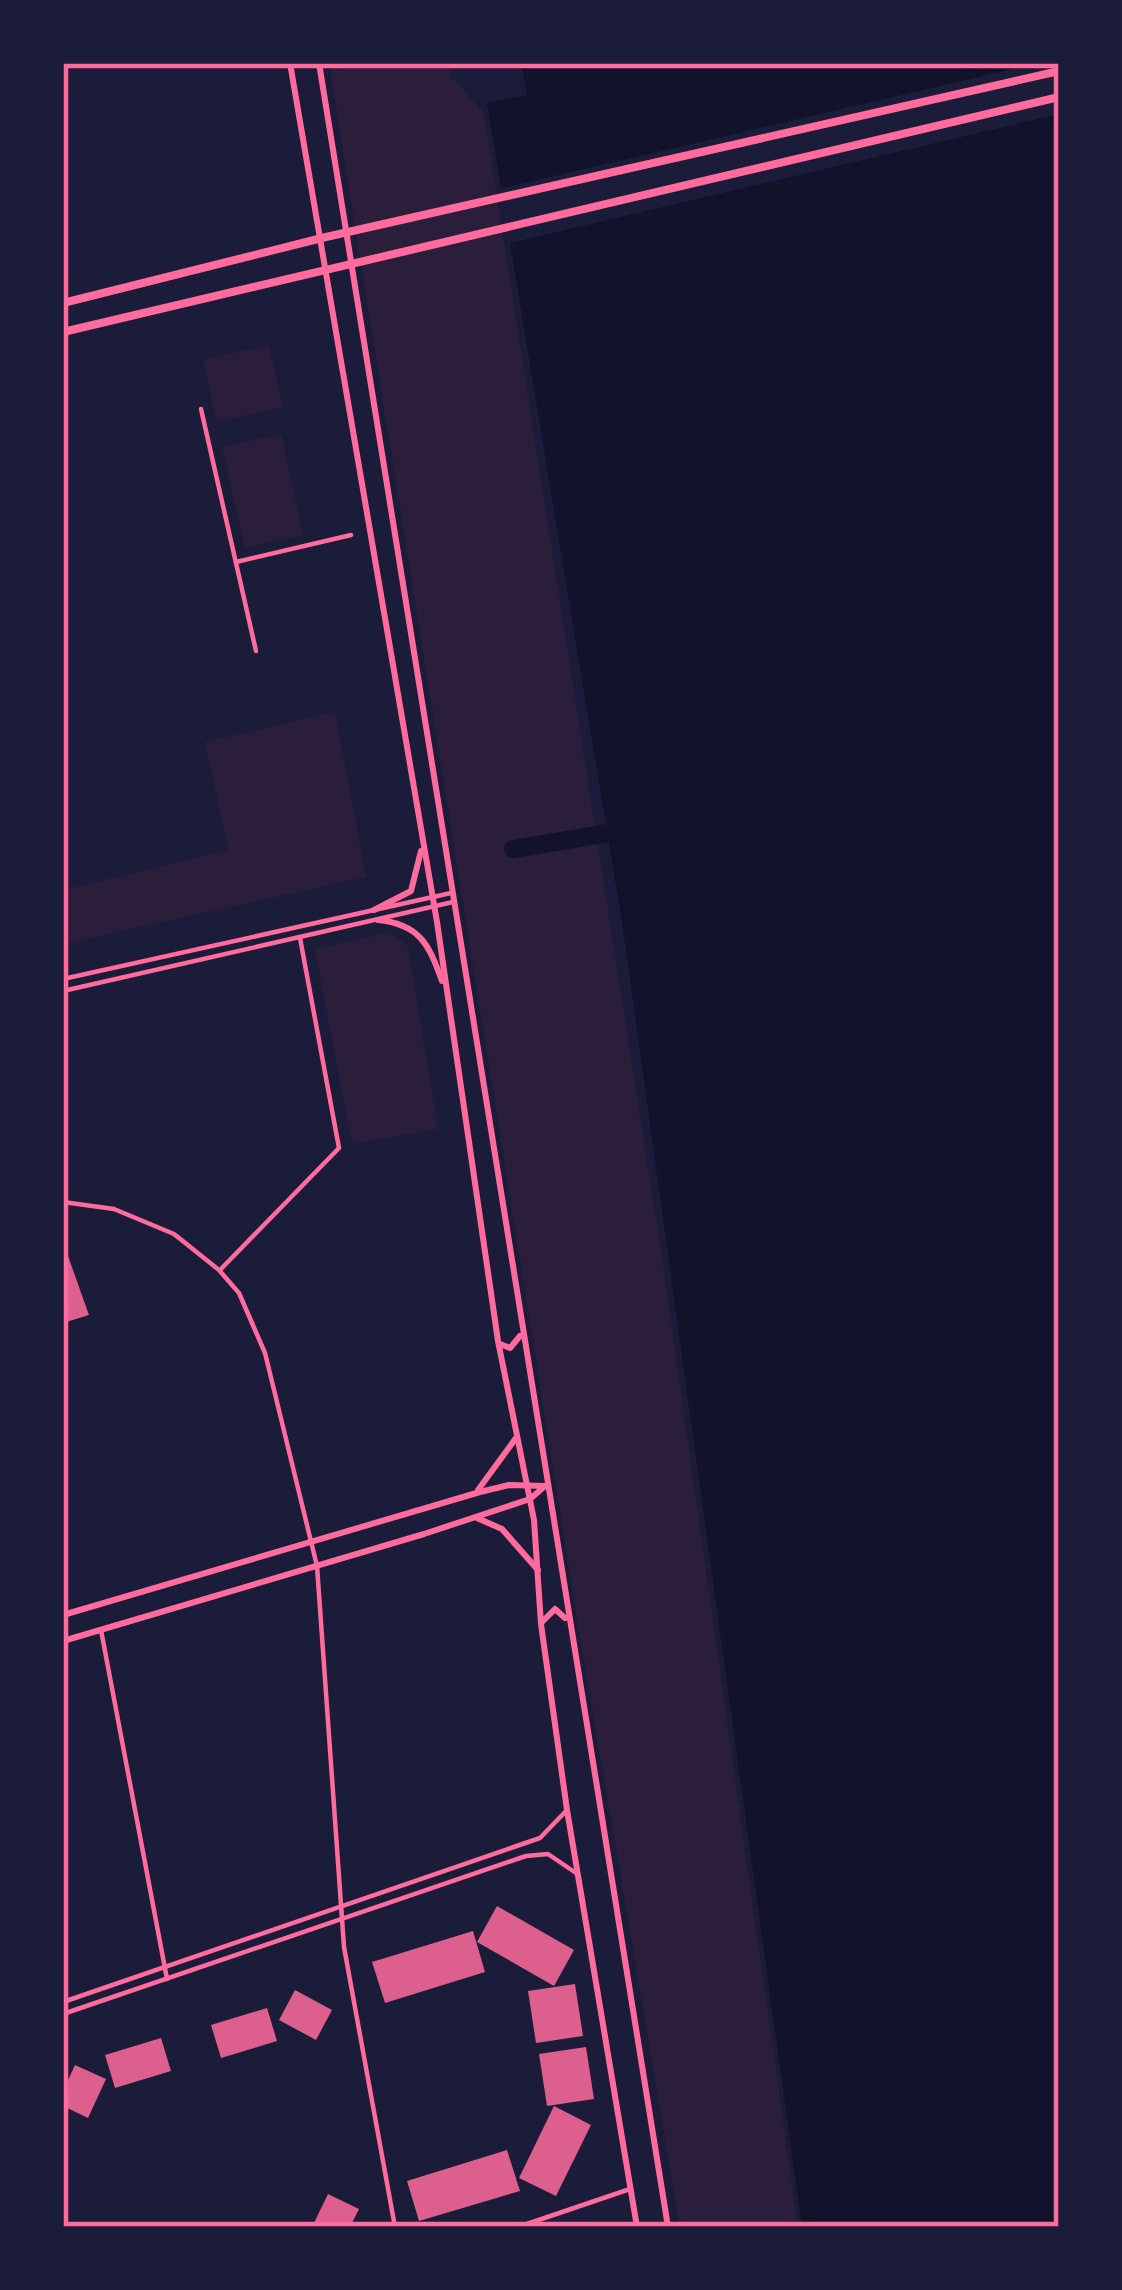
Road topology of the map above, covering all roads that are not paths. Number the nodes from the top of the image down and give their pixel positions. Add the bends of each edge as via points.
1 (290, 63) edge
2 (319, 63) edge
3 (1059, 71) edge
4 (1059, 97) edge
5 (63, 303) edge
6 (63, 332) edge
7 (201, 409) dead end
8 (351, 535) dead end
9 (236, 562) junction
10 (256, 651) dead end
11 (423, 842) junction
12 (452, 898) junction
13 (434, 901) junction
14 (374, 910) junction
15 (378, 920) junction
16 (300, 938) junction
17 (63, 979) edge
18 (63, 992) edge
19 (448, 997) junction
20 (477, 1043) junction
21 (454, 1046) junction
22 (63, 1202) edge
23 (219, 1270) junction
24 (521, 1333) junction
25 (498, 1341) junction
26 (517, 1435) junction
27 (526, 1483) junction
28 (545, 1486) junction
29 (470, 1495) junction
30 (530, 1499) junction
31 (473, 1517) junction
32 (312, 1542) junction
33 (317, 1566) junction
34 (539, 1573) junction
35 (63, 1615) edge
36 (567, 1621) junction
37 (541, 1624) junction
38 (101, 1630) junction
39 (63, 1641) edge
40 (567, 1810) junction
41 (576, 1873) junction
42 (340, 1908) junction
43 (342, 1920) junction
44 (165, 1968) junction
45 (166, 1978) junction
46 (63, 2002) edge
47 (63, 2014) edge
48 (630, 2189) junction
49 (395, 2227) edge
50 (518, 2227) edge
51 (637, 2227) edge
52 (668, 2227) edge

1 - 11 main road
2 - 12 main road
3 - 5 highway
4 - 6 highway
7 - 9 street
8 - 9 street
9 - 10 street
11 - 13 main road
11 - 14 main road via 411,891
12 - 13 street
12 - 20 main road
13 - 14 street
13 - 15 street
13 - 19 main road
14 - 17 street
15 - 16 street
15 - 19 main road via 406,925 427,942
16 - 18 street
16 - 23 street via 339,1148
19 - 21 main road
20 - 21 main road via 468,1035
20 - 24 main road
21 - 25 main road
22 - 23 street via 114,1209 173,1234
23 - 32 street via 266,1353
24 - 25 main road via 510,1348
24 - 28 main road
25 - 26 main road
26 - 27 main road
26 - 29 main road via 489,1481
27 - 28 main road
27 - 29 main road
27 - 30 main road
28 - 30 main road
28 - 36 main road
29 - 31 main road via 481,1504
29 - 32 main road
30 - 31 main road
30 - 34 main road
31 - 33 main road
31 - 34 main road via 502,1529
32 - 33 street
32 - 35 main road
33 - 38 main road
33 - 42 street
34 - 37 main road
36 - 37 main road via 555,1609
36 - 52 main road
37 - 40 main road
38 - 39 main road
38 - 44 street
40 - 41 main road
40 - 42 street via 540,1838
41 - 43 street via 539,1853
41 - 48 main road
42 - 43 street
42 - 44 street
43 - 45 street
43 - 49 street
44 - 45 street
44 - 46 street
45 - 47 street
48 - 50 street
48 - 51 main road

